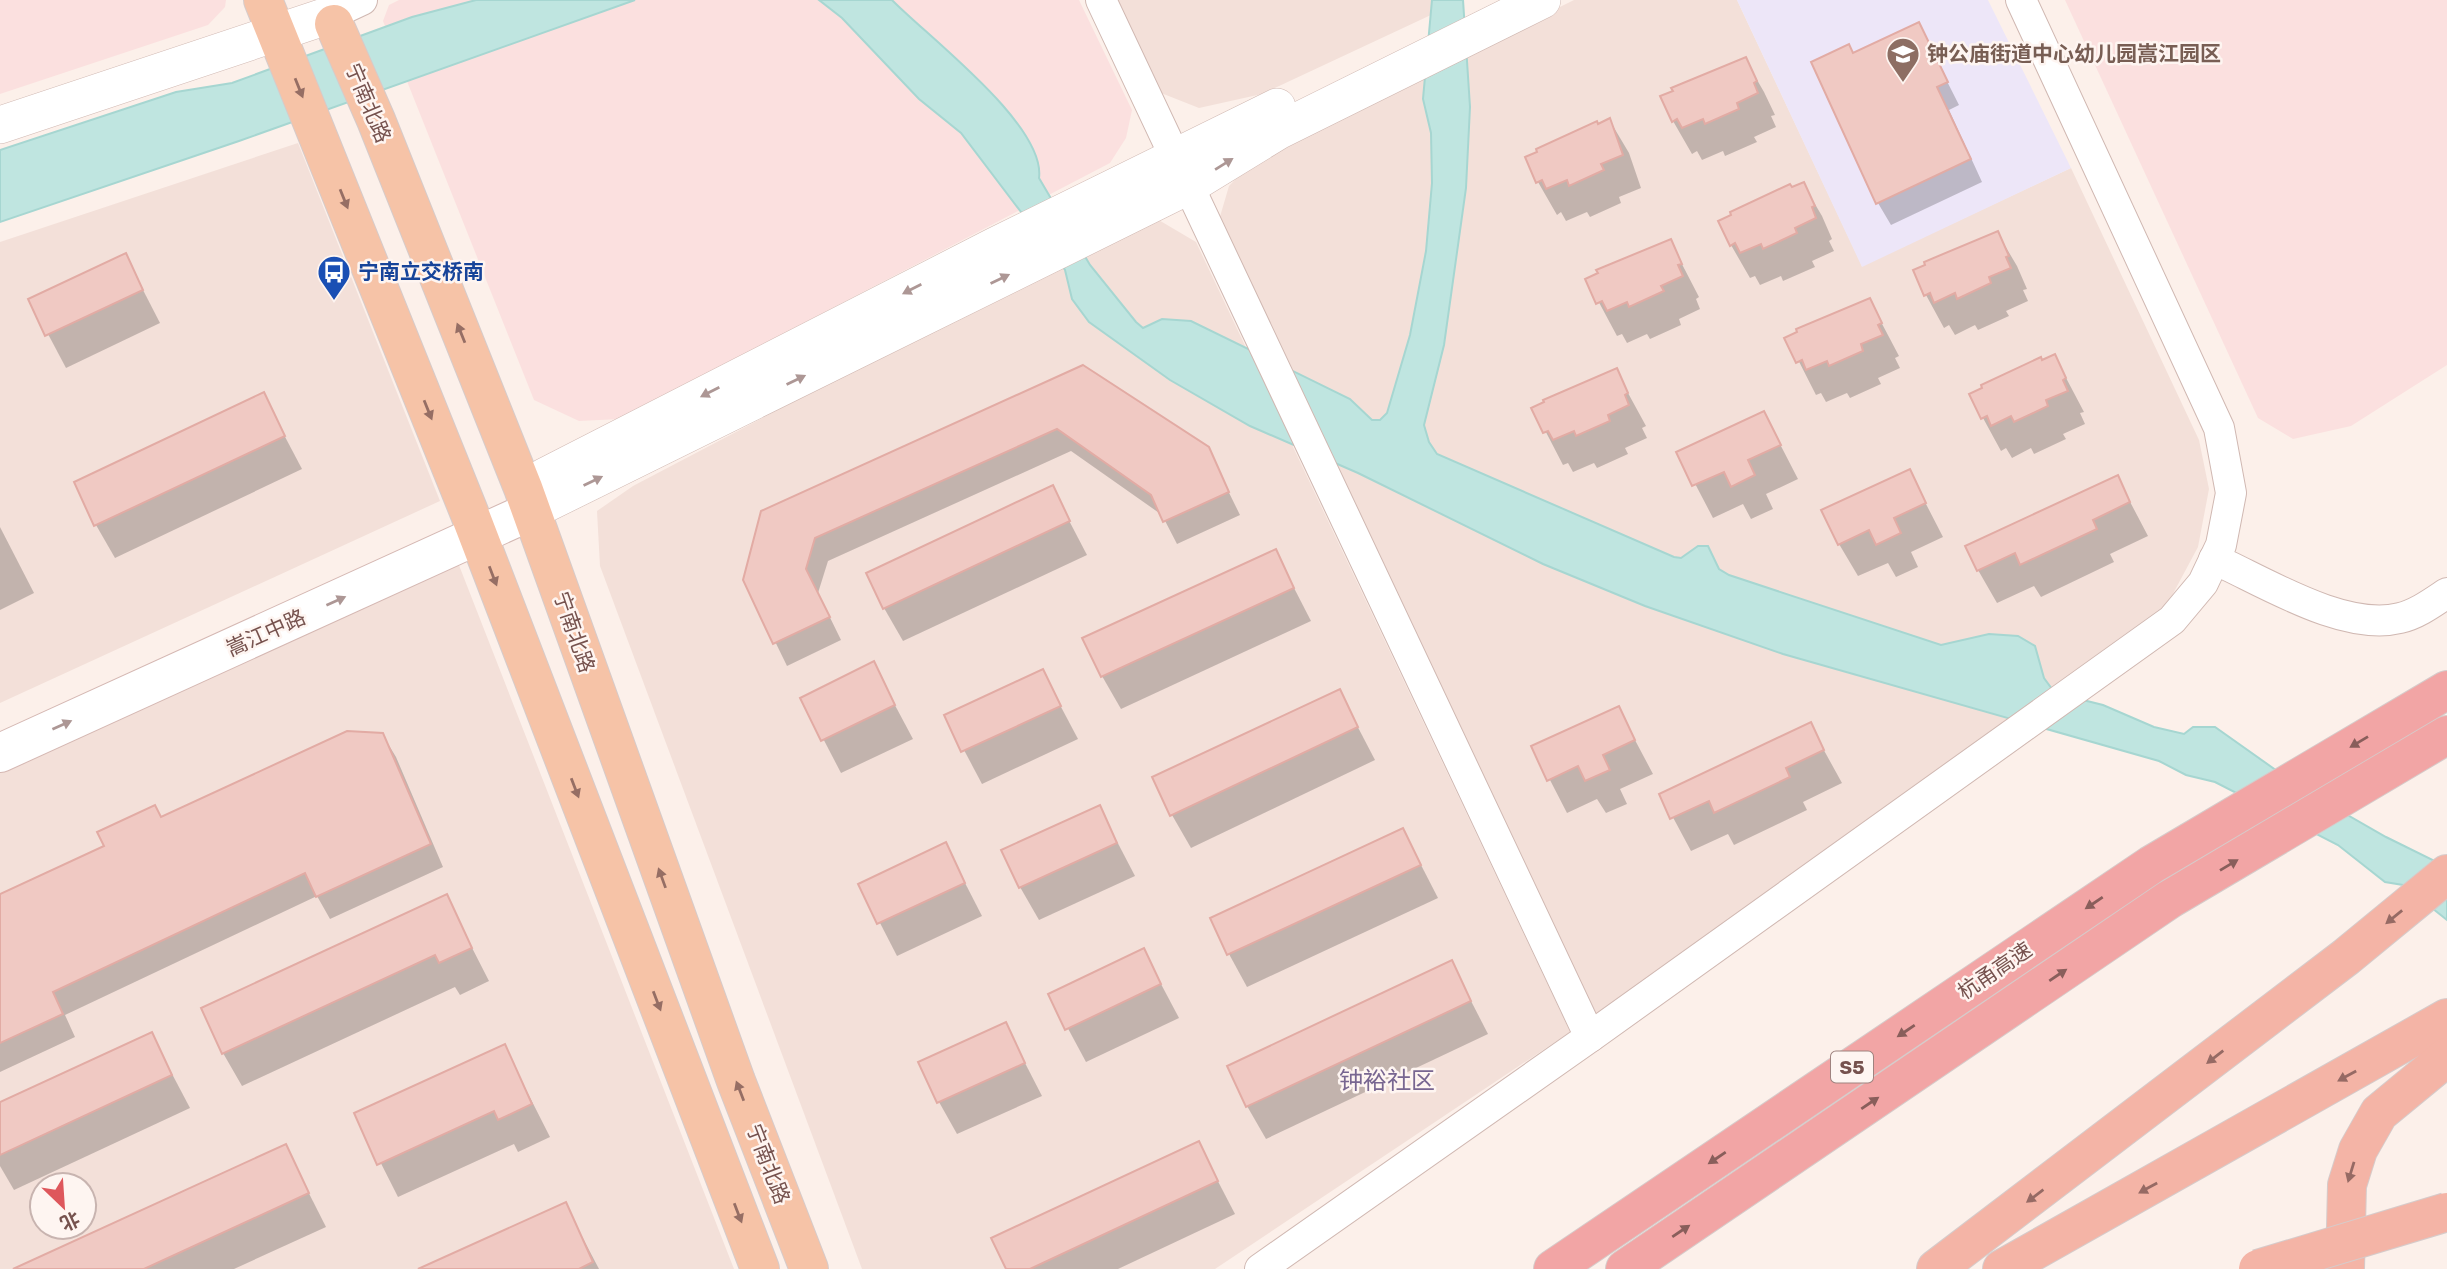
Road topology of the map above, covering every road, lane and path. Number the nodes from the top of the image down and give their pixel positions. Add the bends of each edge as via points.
1 (1101, 0) edge
2 (1494, 0) edge
3 (1542, 0) edge
4 (2021, 0) edge
5 (337, 10) edge
6 (274, 24) edge
7 (0, 124) edge
8 (1183, 171) junction
9 (527, 500) junction
10 (474, 524) junction
11 (2214, 559) junction
12 (2447, 593) edge
13 (2432, 698) edge
14 (0, 726) edge
15 (2447, 735) edge
16 (0, 753) edge
17 (2447, 874) edge
18 (2447, 1018) edge
19 (1590, 1037) junction
20 (2447, 1057) edge
21 (2447, 1212) edge
22 (760, 1269) edge
23 (809, 1269) edge
24 (1260, 1269) edge
25 (1553, 1269) edge
26 (1625, 1269) edge
27 (1936, 1269) edge
28 (2003, 1269) edge
29 (2258, 1269) edge
30 (2345, 1269) edge

1 - 8 street
2 - 8 street via 1391,50
8 -> 3 street via 1278,131
4 - 11 street via 2219,428 2231,494
5 - 6 street
9 -> 5 main road, 宁南北路
6 - 7 street
6 -> 10 main road
9 -> 8 street
8 -> 9 street via 1102,192
8 - 19 street
9 - 10 main road, 嵩江中路
23 -> 9 main road, 宁南北路 via 736,1081
10 - 14 main road, 嵩江中路
16 -> 10 main road, 嵩江中路
10 -> 22 main road
11 - 12 street via 2336,614 2364,620 2399,618
11 - 19 street via 2203,583 2172,620
13 -> 25 highway, 杭甬高速 / S5 via 2151,865
26 -> 15 highway, 杭甬高速 / S5 via 2170,899
17 -> 27 highway via 2335,965
18 -> 28 highway
19 - 24 street
20 -> 30 highway via 2379,1113 2358,1150 2347,1185
21 - 29 highway, bridge

